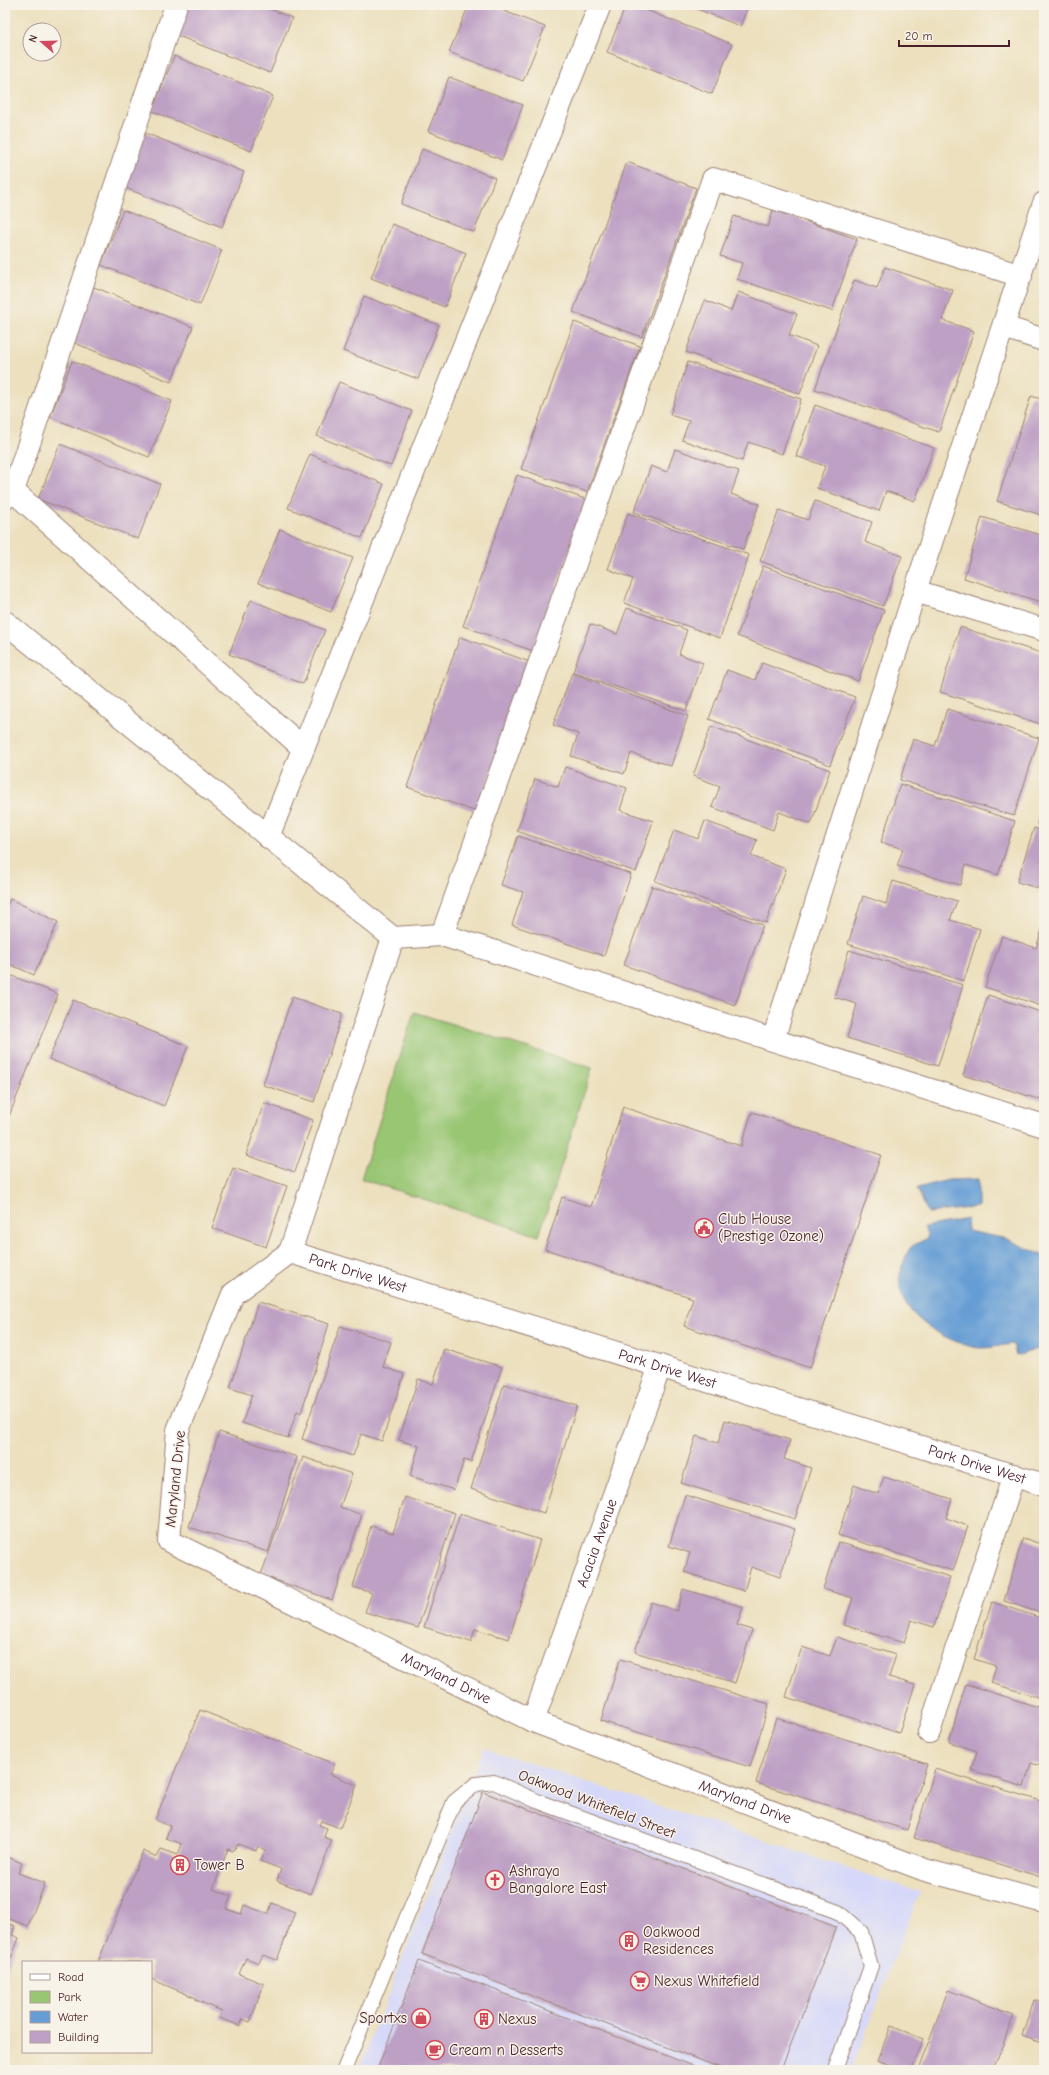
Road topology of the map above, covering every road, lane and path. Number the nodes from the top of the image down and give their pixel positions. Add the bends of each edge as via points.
1 (176, 5) edge
2 (600, 5) edge
3 (1044, 204) edge
4 (1021, 276) junction
5 (1004, 327) junction
6 (1044, 340) edge
7 (9, 494) edge
8 (915, 591) junction
9 (5, 622) edge
10 (1044, 630) edge
11 (303, 748) junction
12 (268, 836) junction
13 (442, 935) junction
14 (392, 938) junction
15 (773, 1040) junction
16 (1044, 1126) edge
17 (290, 1252) junction
18 (660, 1366) junction
19 (1014, 1475) junction
20 (1044, 1485) edge
21 (533, 1721) junction
22 (929, 1732) dead end
23 (1044, 1902) edge
24 (344, 2070) edge
25 (835, 2070) edge

1 - 7 street
2 - 11 street
3 - 4 street
4 - 5 street
4 - 13 street via 714,179
5 - 6 street
5 - 8 street
7 - 11 street
8 - 10 street
8 - 15 street
9 - 12 street
11 - 12 street
12 - 14 street
13 - 14 street
13 - 15 street
14 - 17 street
15 - 16 street
17 - 18 street, Park Drive West
17 - 21 street, Maryland Drive via 233,1294 178,1430 169,1541
18 - 19 street, Park Drive West
18 - 21 street, Acacia Avenue
19 - 20 street, Park Drive West
19 - 22 street
21 - 23 street, Maryland Drive via 925,1870
24 - 25 lane, Oakwood Whitefield Street via 454,1802 476,1784 494,1782 537,1801 838,1912 861,1932 871,1966

